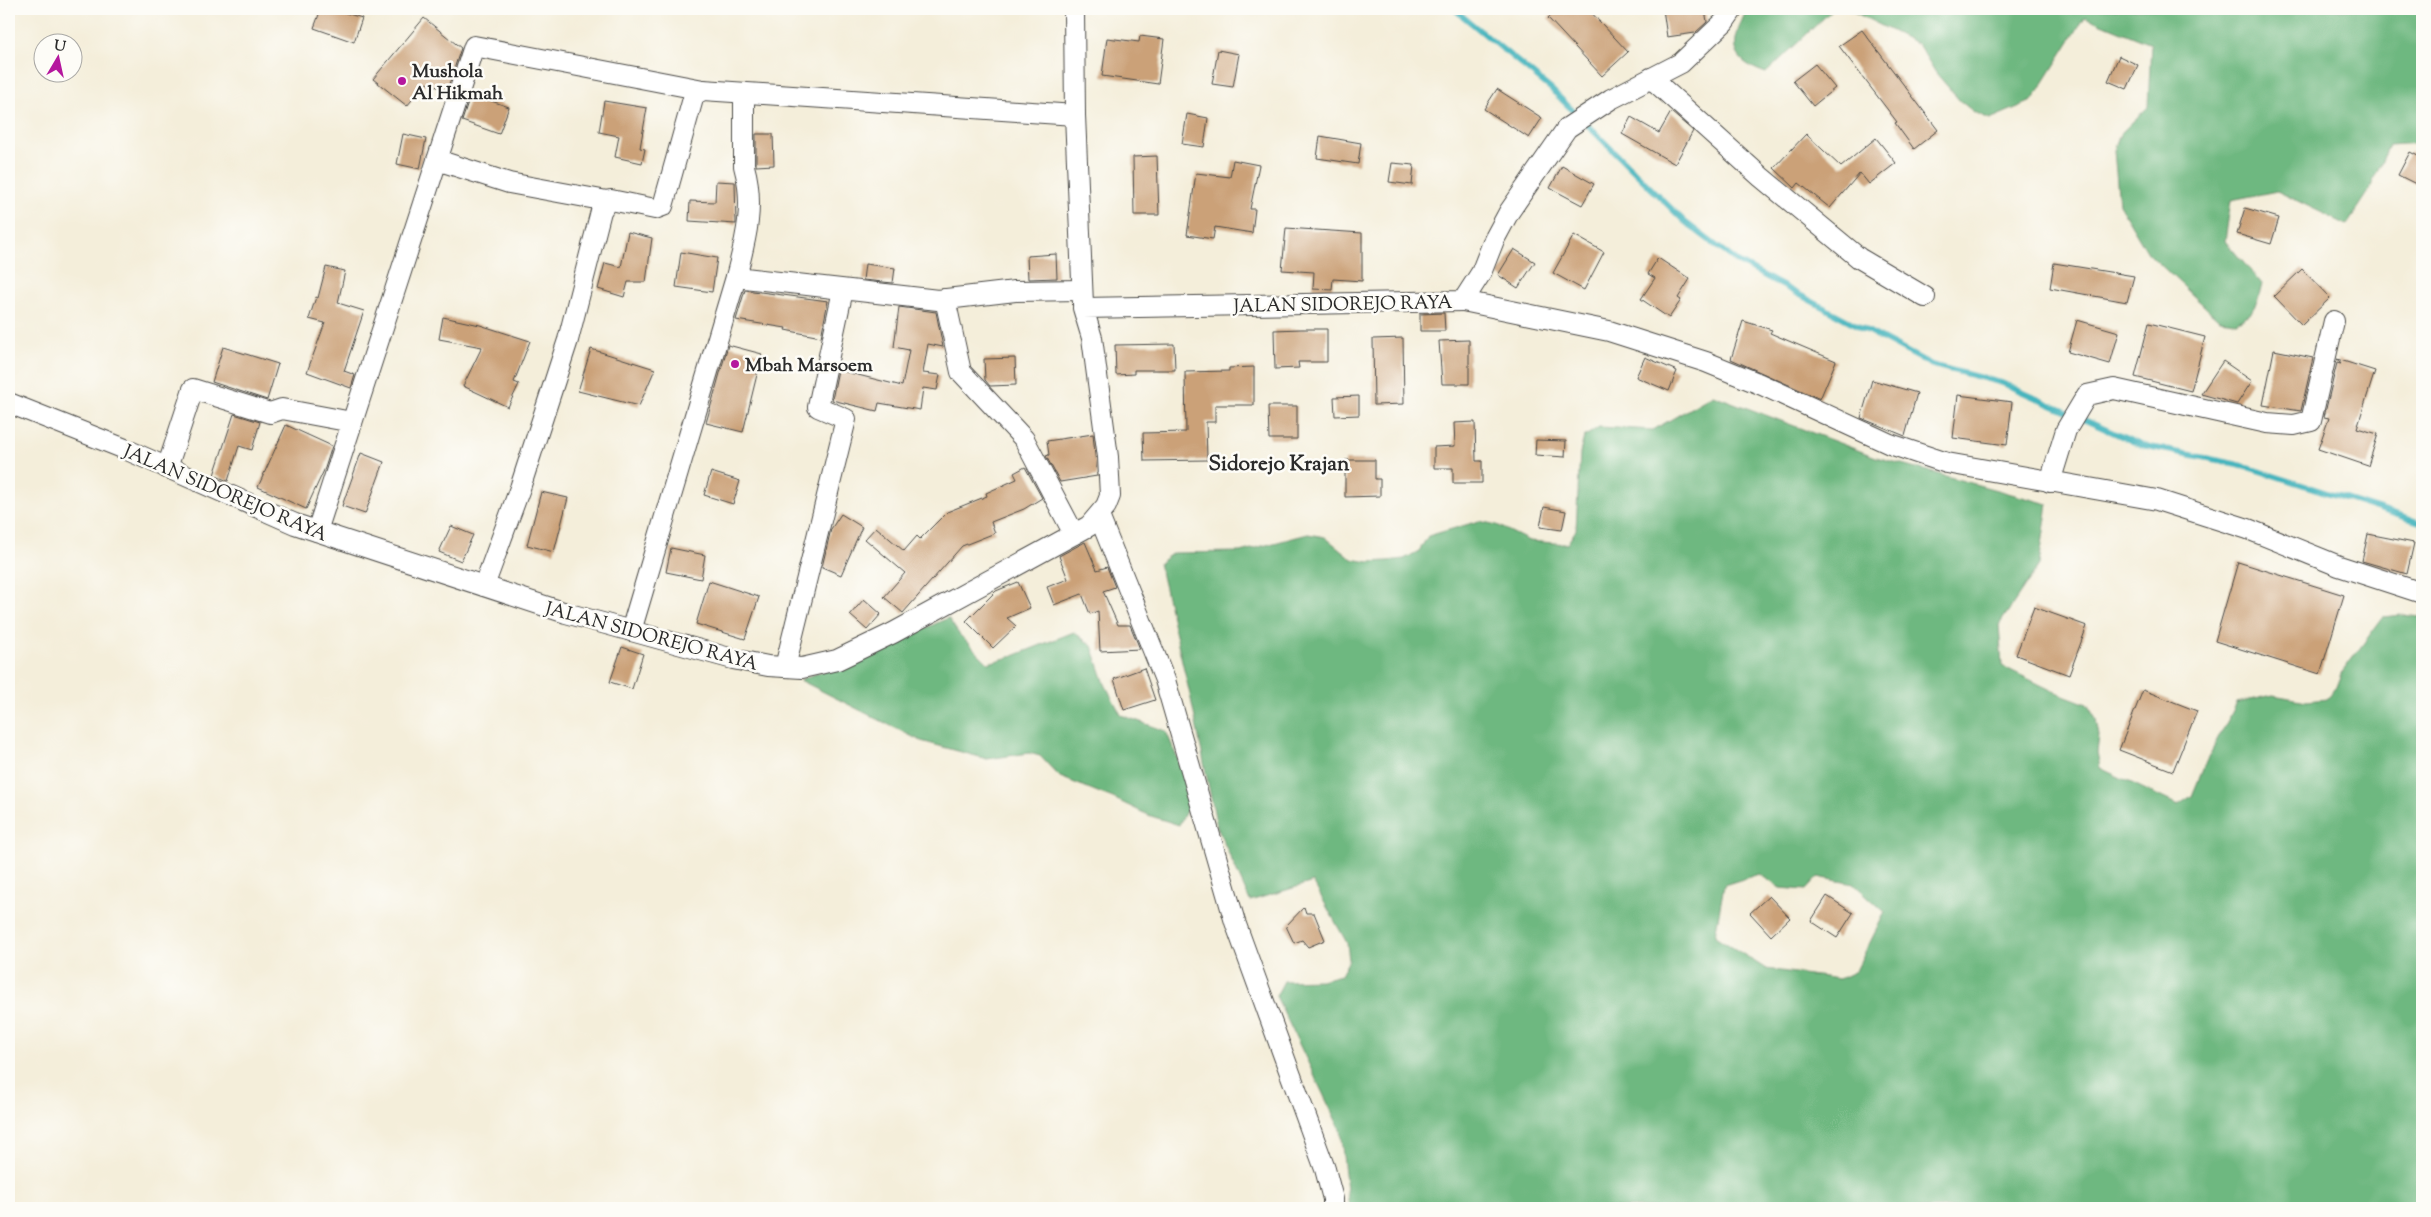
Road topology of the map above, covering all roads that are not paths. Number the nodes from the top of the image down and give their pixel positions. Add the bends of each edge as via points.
1 (1074, 9) edge
2 (1733, 9) edge
3 (1651, 78) junction
4 (703, 90) junction
5 (744, 94) junction
6 (1075, 115) junction
7 (437, 160) junction
8 (607, 201) junction
9 (736, 276) junction
10 (843, 290) junction
11 (1925, 297) dead end
12 (946, 299) junction
13 (1463, 301) junction
14 (1092, 303) junction
15 (2334, 321) dead end
16 (9, 403) edge
17 (352, 422) junction
18 (167, 468) junction
19 (2050, 482) junction
20 (1098, 516) junction
21 (316, 532) junction
22 (1074, 534) junction
23 (484, 586) junction
24 (2422, 593) edge
25 (630, 631) junction
26 (785, 667) junction
27 (1333, 1208) edge

1 - 6 street
2 - 3 street via 1724,22 1681,63
3 - 11 street via 1761,177 1859,258
3 - 13 street, JALAN SIDOREJO RAYA via 1567,128 1509,212 1481,273
4 - 5 street
4 - 7 street via 474,46
4 - 8 street via 694,95 690,106 663,206 655,209
5 - 6 street
5 - 9 street via 744,166 749,223
6 - 14 street
7 - 8 street via 509,183
7 - 17 street
8 - 23 street via 601,211 565,349
9 - 10 street
9 - 25 street
10 - 12 street
10 - 26 street via 818,407 846,419
12 - 14 street via 1015,291
12 - 22 street via 961,372 1024,439
13 - 14 street, JALAN SIDOREJO RAYA
13 - 19 street via 1609,331 1715,365 1890,444 1947,463
14 - 20 street, JALAN SIDOREJO RAYA via 1092,338 1110,496
15 - 19 street via 2311,421 2294,425 2267,422 2114,389 2087,395 2066,430
16 - 18 street, JALAN SIDOREJO RAYA
17 - 18 street via 282,409 270,413 193,389
17 - 21 street
18 - 21 street, JALAN SIDOREJO RAYA
19 - 24 street via 2157,500 2248,529 2339,566
20 - 22 street, JALAN SIDOREJO RAYA via 1089,526
20 - 27 street via 1165,680 1235,922 1325,1169
21 - 23 street, JALAN SIDOREJO RAYA
22 - 26 street, JALAN SIDOREJO RAYA via 838,660 802,668
23 - 25 street, JALAN SIDOREJO RAYA
25 - 26 street, JALAN SIDOREJO RAYA via 733,659

